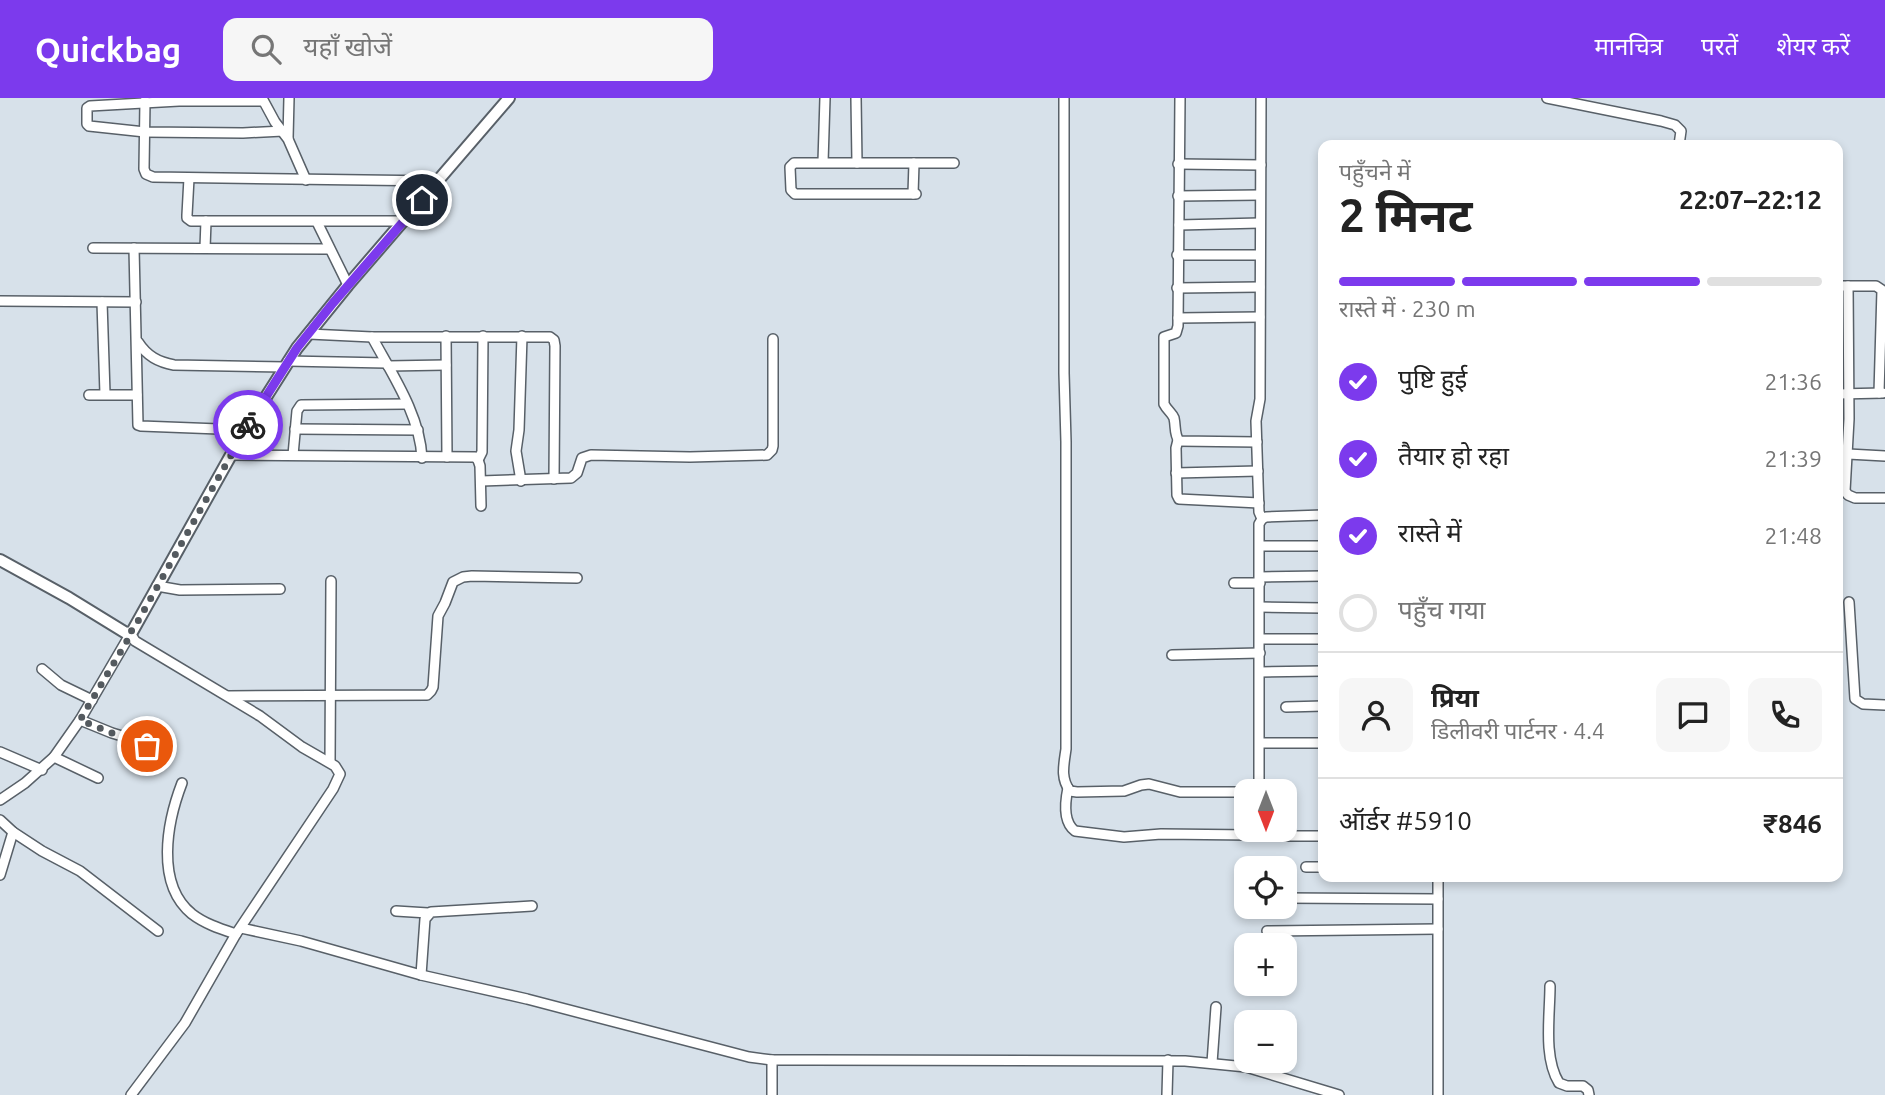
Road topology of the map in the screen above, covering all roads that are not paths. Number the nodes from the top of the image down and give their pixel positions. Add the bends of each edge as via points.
1 (289, 98) edge
2 (509, 98) edge
3 (825, 98) edge
4 (856, 98) edge
5 (1064, 98) edge
6 (1180, 98) edge
7 (1261, 98) edge
8 (1547, 98) edge
9 (263, 99) edge
10 (145, 101) edge
11 (145, 132) junction
12 (285, 135) junction
13 (1680, 140) edge
14 (823, 162) junction
15 (857, 163) junction
16 (914, 163) junction
17 (954, 163) dead end
18 (1178, 164) junction
19 (1261, 164) junction
20 (189, 178) junction
21 (306, 180) junction
22 (437, 181) junction
23 (1260, 195) junction
24 (1178, 196) junction
25 (206, 221) junction
26 (405, 221) junction
27 (317, 222) junction
28 (1260, 223) junction
29 (1179, 225) junction
30 (93, 248) dead end
31 (134, 248) junction
32 (205, 248) junction
33 (329, 249) junction
34 (1177, 255) junction
35 (1259, 255) junction
36 (348, 285) junction
37 (1843, 286) edge
38 (1260, 287) junction
39 (1177, 288) junction
40 (0, 301) edge
41 (102, 302) junction
42 (136, 302) junction
43 (1178, 317) junction
44 (1260, 317) junction
45 (309, 334) junction
46 (446, 336) junction
47 (483, 336) junction
48 (522, 336) junction
49 (372, 337) junction
50 (773, 339) dead end
51 (138, 342) junction
52 (1843, 356) edge
53 (286, 364) junction
54 (387, 365) junction
55 (446, 365) junction
56 (1882, 393) edge
57 (105, 394) junction
58 (1843, 394) edge
59 (1849, 394) junction
60 (89, 395) dead end
61 (137, 395) junction
62 (407, 404) junction
63 (295, 429) junction
64 (245, 430) junction
65 (418, 430) junction
66 (1178, 440) junction
67 (1257, 443) junction
68 (1848, 454) junction
69 (230, 455) junction
70 (293, 455) junction
71 (1885, 456) edge
72 (447, 457) junction
73 (422, 458) junction
74 (478, 460) junction
75 (1843, 467) edge
76 (1258, 471) junction
77 (1177, 473) junction
78 (1843, 475) edge
79 (554, 480) junction
80 (481, 481) junction
81 (521, 481) junction
82 (1885, 498) edge
83 (1259, 503) junction
84 (481, 506) dead end
85 (1318, 515) edge
86 (1262, 519) junction
87 (1260, 546) junction
88 (1318, 546) edge
89 (0, 560) edge
90 (1318, 576) edge
91 (577, 578) dead end
92 (331, 580) dead end
93 (1260, 580) junction
94 (1234, 583) dead end
95 (157, 586) junction
96 (280, 589) dead end
97 (1849, 602) dead end
98 (1260, 607) junction
99 (1318, 608) edge
100 (129, 633) junction
101 (1260, 639) junction
102 (1318, 639) edge
103 (1260, 653) junction
104 (1172, 655) dead end
105 (42, 668) dead end
106 (1318, 671) edge
107 (1260, 672) junction
108 (227, 696) junction
109 (331, 696) junction
110 (92, 700) junction
111 (1885, 705) edge
112 (1318, 706) edge
113 (1286, 707) dead end
114 (80, 720) junction
115 (1260, 743) junction
116 (1318, 743) edge
117 (150, 750) dead end
118 (0, 752) edge
119 (54, 757) junction
120 (330, 762) junction
121 (42, 770) junction
122 (98, 778) dead end
123 (1259, 779) edge
124 (182, 783) dead end
125 (1068, 788) junction
126 (1234, 792) edge
127 (0, 800) edge
128 (0, 820) edge
129 (13, 832) junction
130 (1234, 835) edge
131 (1297, 836) edge
132 (1318, 836) edge
133 (1306, 867) dead end
134 (1318, 867) edge
135 (0, 875) edge
136 (1438, 882) edge
137 (1297, 898) edge
138 (1438, 899) junction
139 (531, 906) dead end
140 (396, 911) dead end
141 (429, 913) junction
142 (1438, 929) junction
143 (158, 930) dead end
144 (1267, 930) dead end
145 (238, 931) junction
146 (421, 975) junction
147 (1550, 986) dead end
148 (1216, 1007) dead end
149 (772, 1060) junction
150 (1168, 1060) junction
151 (1212, 1063) junction
152 (131, 1095) edge
153 (772, 1095) edge
154 (1167, 1095) edge
155 (1339, 1095) edge
156 (1438, 1095) edge
157 (1589, 1095) edge

1 - 12 street
2 - 22 street
3 - 14 street
4 - 15 street
5 - 125 street via 1067,572 1063,766
6 - 18 street
7 - 19 street
8 - 13 street via 1675,125 1681,131
9 - 10 street
9 - 12 street
10 - 11 street
10 - 11 street via 90,106 86,119 89,126
11 - 12 street
11 - 20 street via 145,172 153,177
12 - 21 street
14 - 15 street
14 - 16 street via 792,164 793,193 915,194
15 - 16 street
16 - 17 street
18 - 19 street
18 - 24 street
19 - 23 street
20 - 21 street
20 - 25 street via 187,218
21 - 22 street
22 - 26 street
23 - 24 street
23 - 28 street
24 - 29 street
25 - 27 street
25 - 32 street
26 - 27 street
26 - 36 street
27 - 33 street
28 - 29 street
28 - 35 street
29 - 34 street
30 - 31 street
31 - 32 street
31 - 42 street
32 - 33 street
33 - 36 street
34 - 35 street
34 - 39 street
35 - 38 street
36 - 45 street
37 - 56 street via 1882,290
38 - 39 street
38 - 44 street
39 - 43 street
40 - 41 street
41 - 42 street
41 - 57 street
42 - 51 street
43 - 44 street
43 - 66 street via 1176,333 1163,340 1164,399
44 - 67 street
45 - 49 street
45 - 53 street
46 - 47 street
46 - 49 street
46 - 55 street
47 - 48 street
47 - 74 street via 482,453
48 - 79 street via 550,337 555,343
48 - 81 street via 516,451
49 - 54 street
50 - 79 street via 773,446 766,455 588,456 582,458 573,477
51 - 53 street via 152,357 174,365
51 - 61 street
52 - 59 street
53 - 54 street
53 - 64 street
54 - 55 street
54 - 62 street
55 - 72 street
56 - 59 street
57 - 60 street
57 - 61 street
58 - 59 street
59 - 68 street
61 - 64 street via 141,426
62 - 63 street via 303,404 298,408
62 - 65 street
63 - 65 street
63 - 70 street
64 - 69 street
65 - 73 street
66 - 67 street
66 - 77 street
67 - 76 street
68 - 71 street
68 - 75 street
69 - 70 street
69 - 95 street
70 - 73 street
72 - 73 street
72 - 74 street
74 - 80 street
76 - 77 street
76 - 83 street
77 - 83 street via 1181,500
78 - 82 street via 1848,495
79 - 81 street
80 - 81 street
80 - 84 street
83 - 86 street
85 - 86 street
86 - 87 street
87 - 88 street
87 - 93 street
89 - 100 street
90 - 93 street
91 - 109 street via 455,579 437,619 430,693
92 - 109 street
93 - 94 street
93 - 98 street
95 - 96 street
95 - 100 street
97 - 111 street via 1855,698 1863,704
98 - 99 street
98 - 101 street
100 - 108 street
100 - 110 street
101 - 102 street
101 - 103 street
103 - 104 street
103 - 107 street
105 - 110 street via 61,685
106 - 107 street
107 - 115 street
108 - 109 street
108 - 120 street
109 - 120 street
110 - 114 street
112 - 113 street
114 - 117 street via 142,742
114 - 119 street
115 - 116 street
115 - 123 street
118 - 121 street
119 - 121 street
119 - 122 street
120 - 145 street via 340,774 333,789
121 - 127 street
124 - 145 street via 169,840 168,872 173,889 191,914
125 - 126 street via 1118,792 1149,784 1180,792
125 - 130 street via 1067,819 1075,831 1130,837
128 - 129 street
129 - 135 street
129 - 143 street via 80,872
131 - 132 street
133 - 134 street
136 - 138 street
137 - 138 street
138 - 142 street
139 - 141 street
140 - 141 street
141 - 146 street
142 - 144 street
142 - 156 street
145 - 146 street via 301,941
145 - 152 street via 194,1010
146 - 149 street
147 - 157 street via 1551,1067 1559,1083 1586,1087
148 - 151 street
149 - 150 street
149 - 153 street
150 - 151 street
150 - 154 street
151 - 155 street

